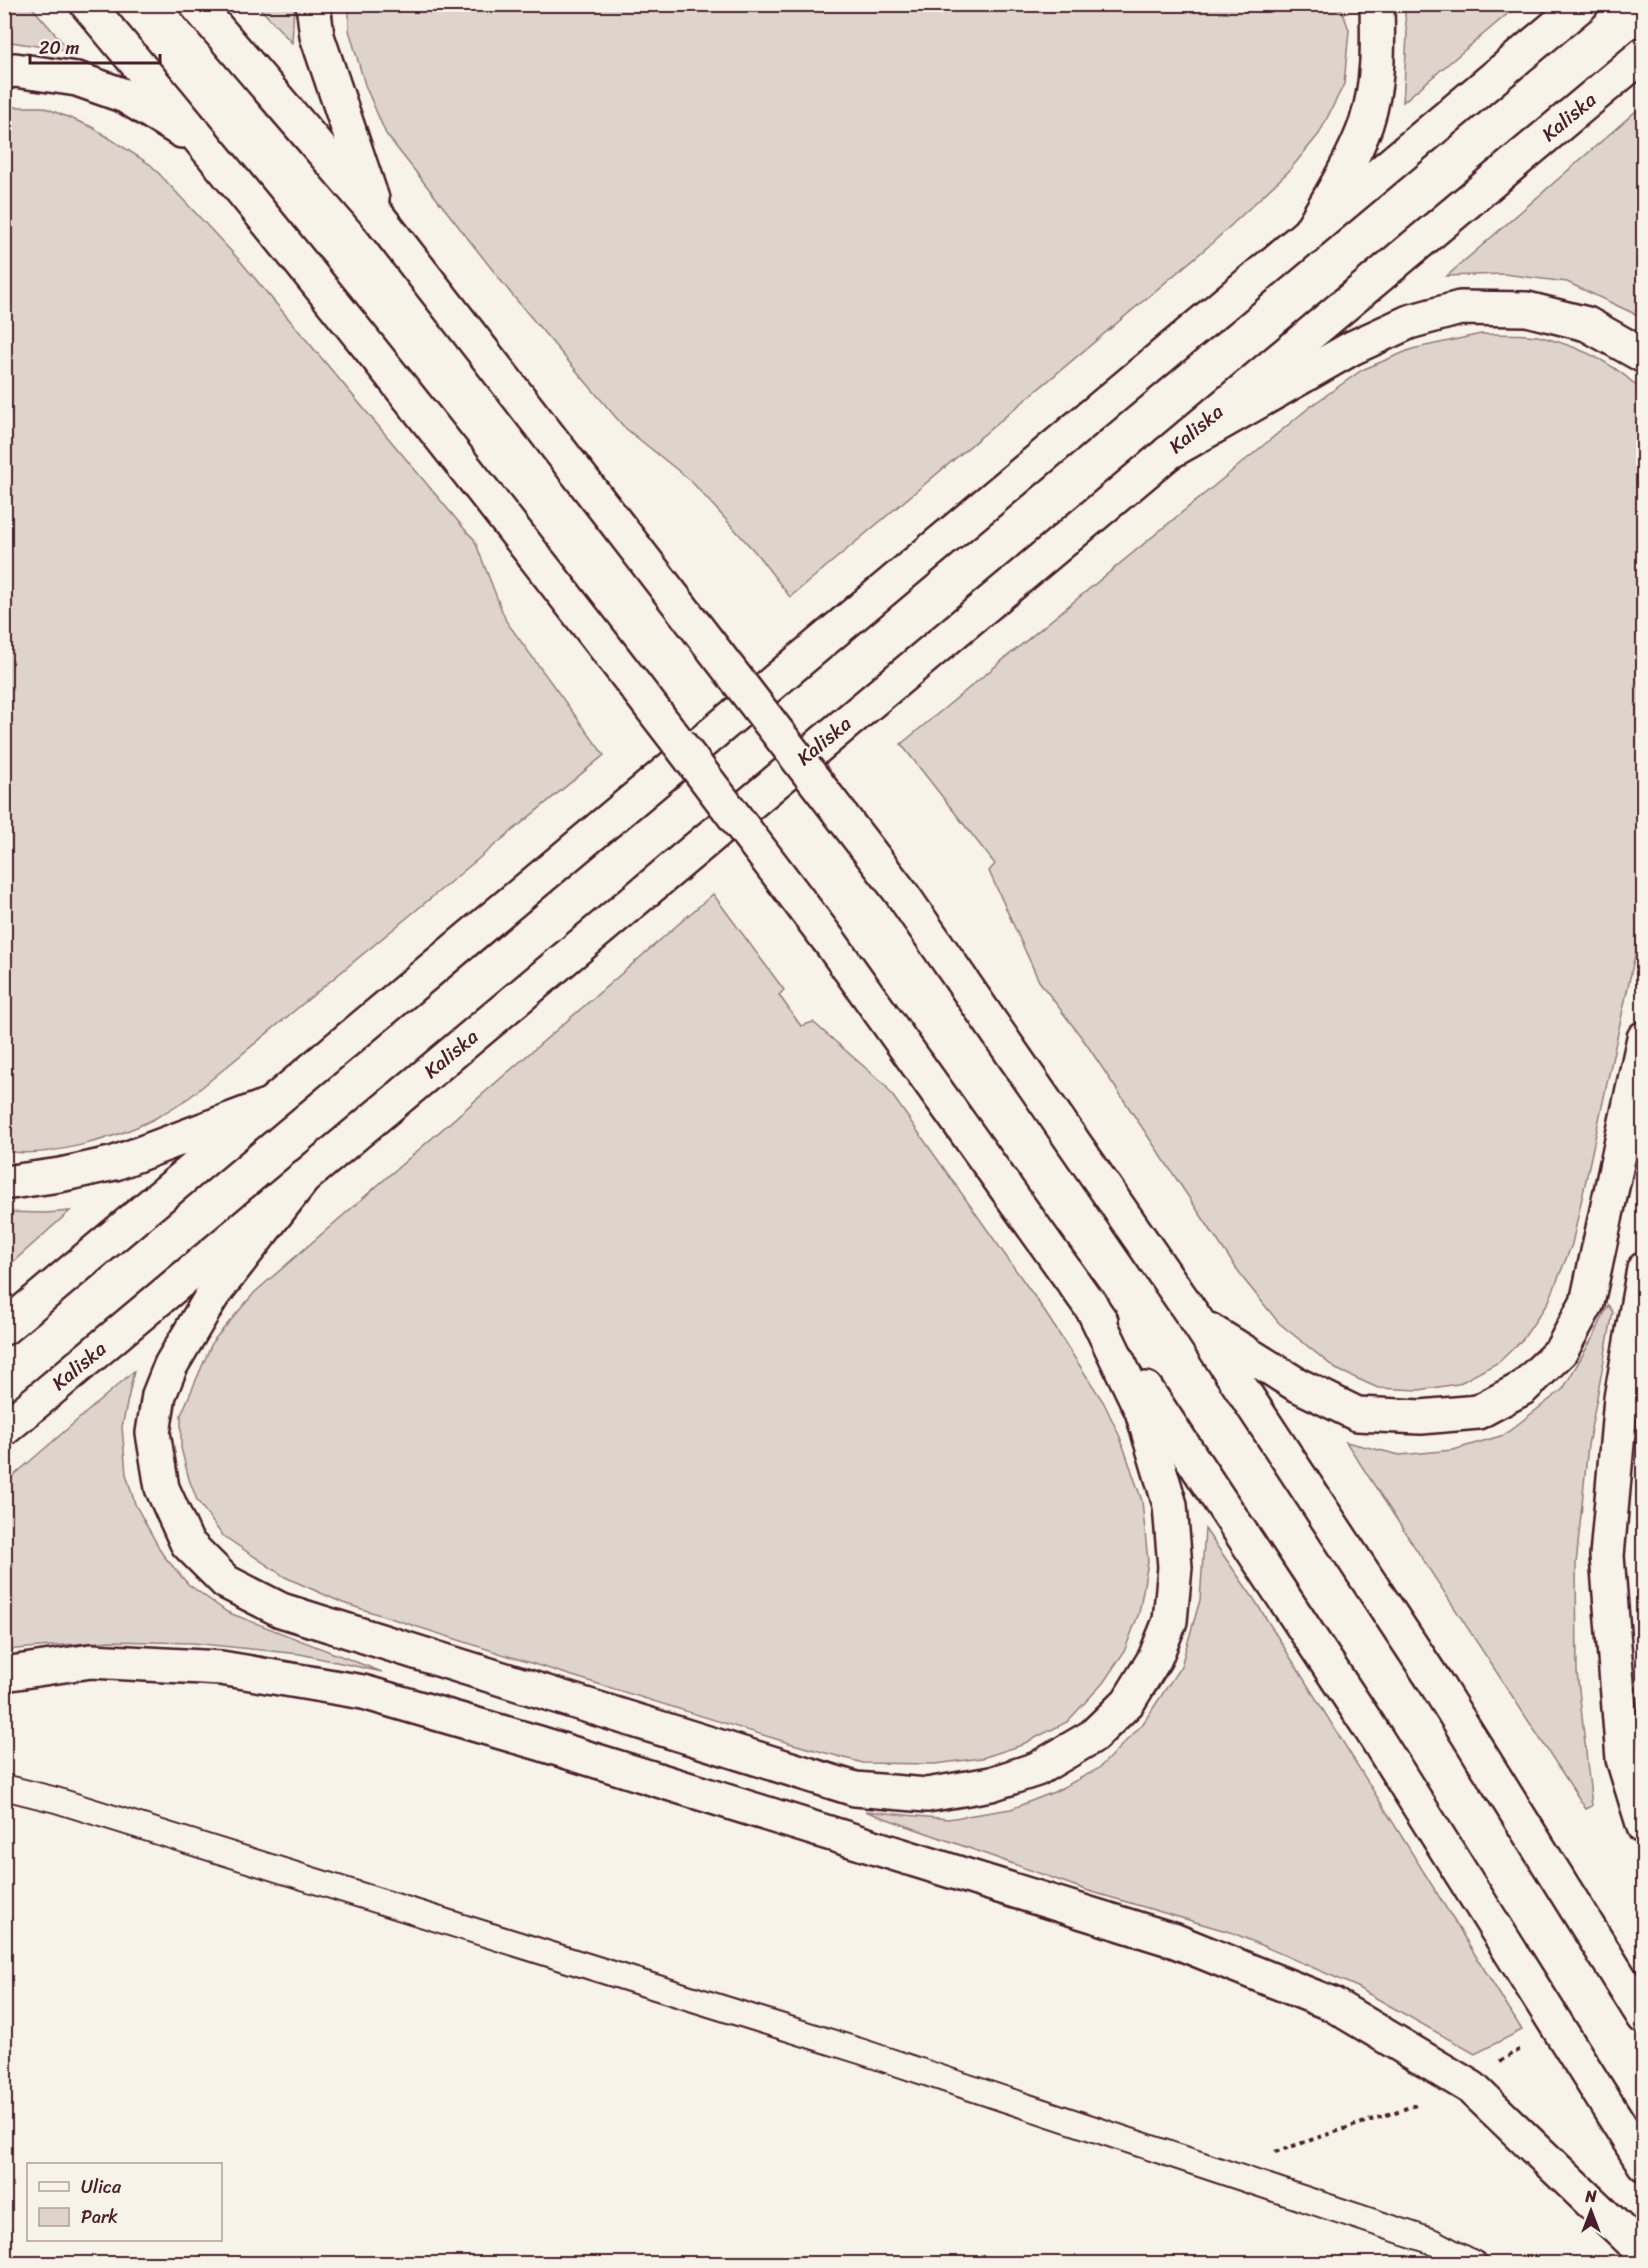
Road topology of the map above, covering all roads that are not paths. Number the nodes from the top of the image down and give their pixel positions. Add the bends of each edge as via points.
1 (87, 4) edge
2 (196, 4) edge
3 (313, 4) edge
4 (1377, 4) edge
5 (1582, 4) edge
6 (1644, 54) edge
7 (4, 72) edge
8 (207, 146) junction
9 (377, 215) junction
10 (1306, 238) junction
11 (1644, 356) edge
12 (1168, 453) junction
13 (1644, 1038) edge
14 (269, 1105) junction
15 (305, 1176) junction
16 (4, 1183) edge
17 (1644, 1269) edge
18 (1090, 1303) junction
19 (1199, 1324) junction
20 (4, 1328) edge
21 (4, 1429) edge
22 (4, 1674) edge
23 (4, 1787) edge
24 (1644, 1827) edge
25 (1644, 2017) edge
26 (1644, 2164) edge
27 (1644, 2253) edge
28 (1475, 2264) edge

1 - 8 main road
2 - 9 main road
3 - 9 main road via 317,36
4 - 10 main road via 1378,62 1366,123
5 - 10 main road
6 - 12 main road, Kaliska
7 - 8 main road via 15,70 77,79 124,96
8 - 18 main road, bridge via 551,576 830,942
9 - 19 main road, bridge via 902,894
10 - 14 main road
11 - 12 main road via 1587,324 1527,309 1460,308 1409,322 1352,348
12 - 15 main road, Kaliska
13 - 19 main road via 1587,1303 1561,1351 1523,1388 1478,1412 1421,1417 1357,1414 1296,1384
14 - 16 main road via 115,1163
14 - 20 main road
15 - 18 main road via 213,1296 171,1365 159,1395 153,1433 162,1488 187,1543 226,1582 281,1610 855,1789 927,1796 991,1784 1037,1769 1093,1736 1128,1702 1155,1658 1170,1622 1175,1567 1170,1505 1142,1411
15 - 21 main road, Kaliska
17 - 24 main road via 1621,1398 1607,1556 1623,1759
18 - 26 main road via 1370,1728
19 - 25 main road via 1435,1682
22 - 27 main road via 91,1661 221,1668 363,1692 550,1746 1173,1940 1332,2004 1472,2088
23 - 28 lane via 67,1803 862,2052 1431,2241

